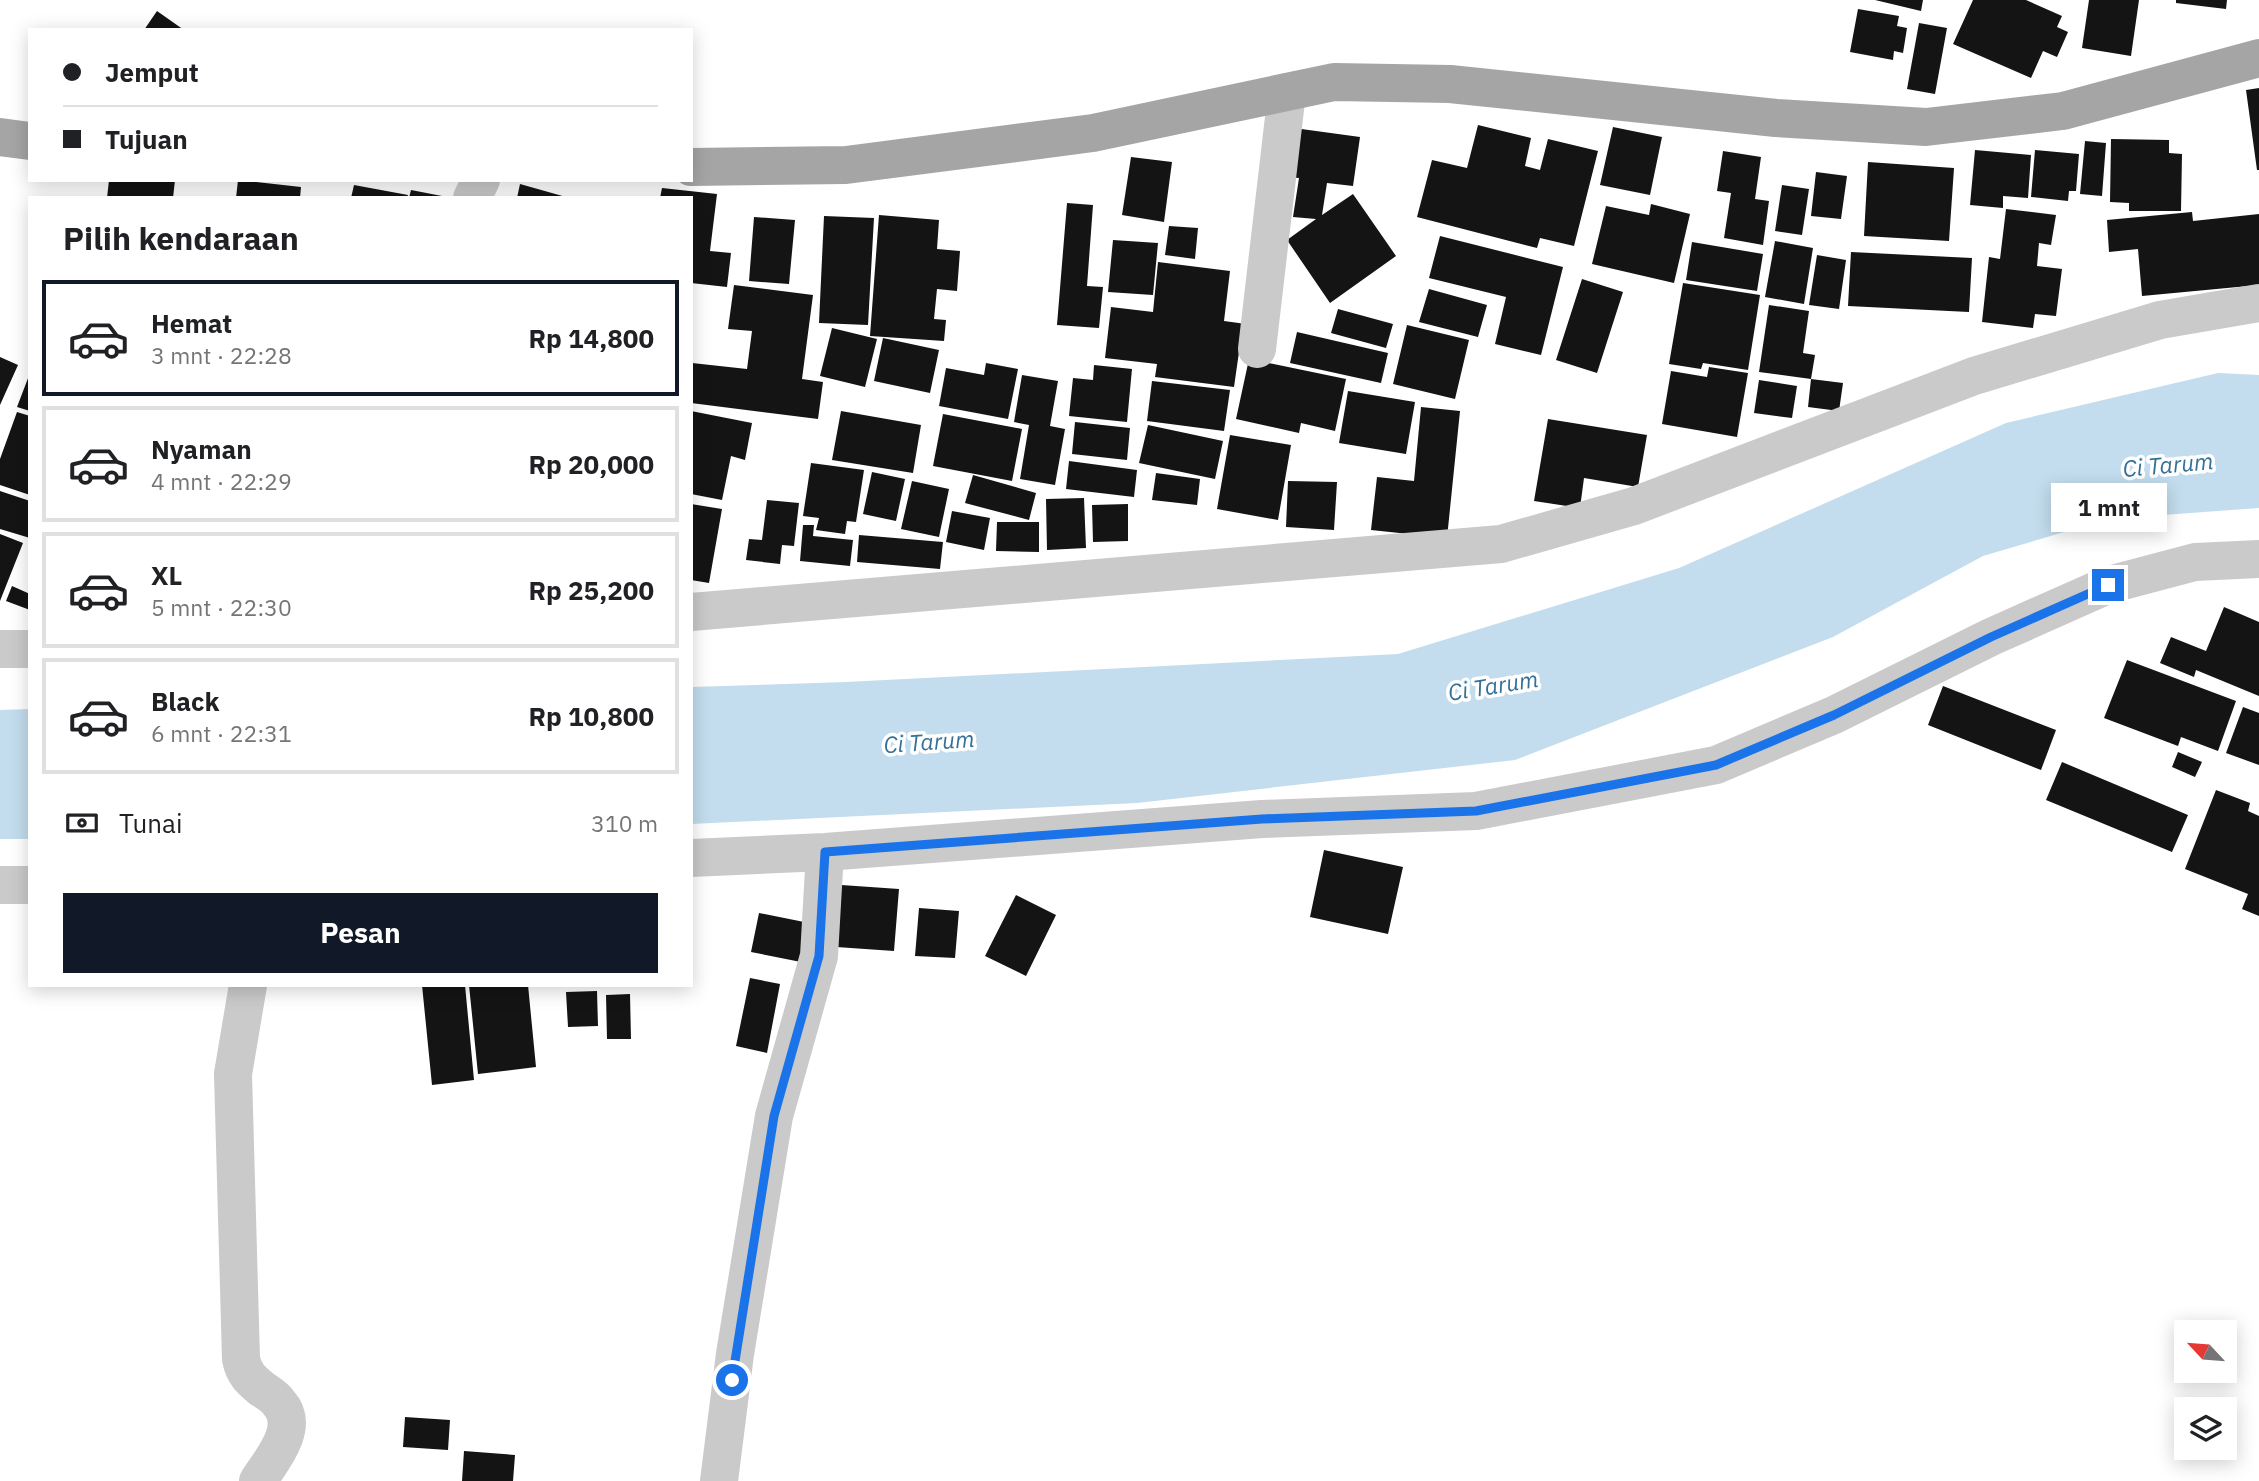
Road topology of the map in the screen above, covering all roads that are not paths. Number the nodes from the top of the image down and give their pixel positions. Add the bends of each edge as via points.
1 (2259, 58) edge
2 (1287, 92) junction
3 (0, 137) edge
4 (28, 141) edge
5 (693, 167) edge
6 (2259, 303) edge
7 (1257, 349) dead end
8 (2259, 558) edge
9 (693, 611) edge
10 (0, 649) edge
11 (28, 649) edge
12 (825, 852) junction
13 (693, 858) edge
14 (0, 885) edge
15 (28, 885) edge
16 (248, 987) edge
17 (258, 1481) edge
18 (719, 1481) edge

1 - 2 main road via 2063,111 1926,127 1776,118 1450,84 1334,82
2 - 5 main road via 1093,133 846,165
2 - 7 street
3 - 4 main road
6 - 9 street via 2160,320 1974,376 1634,506 1501,544
8 - 12 street via 2195,562 2108,585 1834,715 1716,765 1476,811 1262,819
10 - 11 street
12 - 13 street
12 - 18 street via 819,956 774,1116
14 - 15 street
16 - 17 street via 233,1083 241,1359 247,1376 280,1403 287,1424 283,1442

